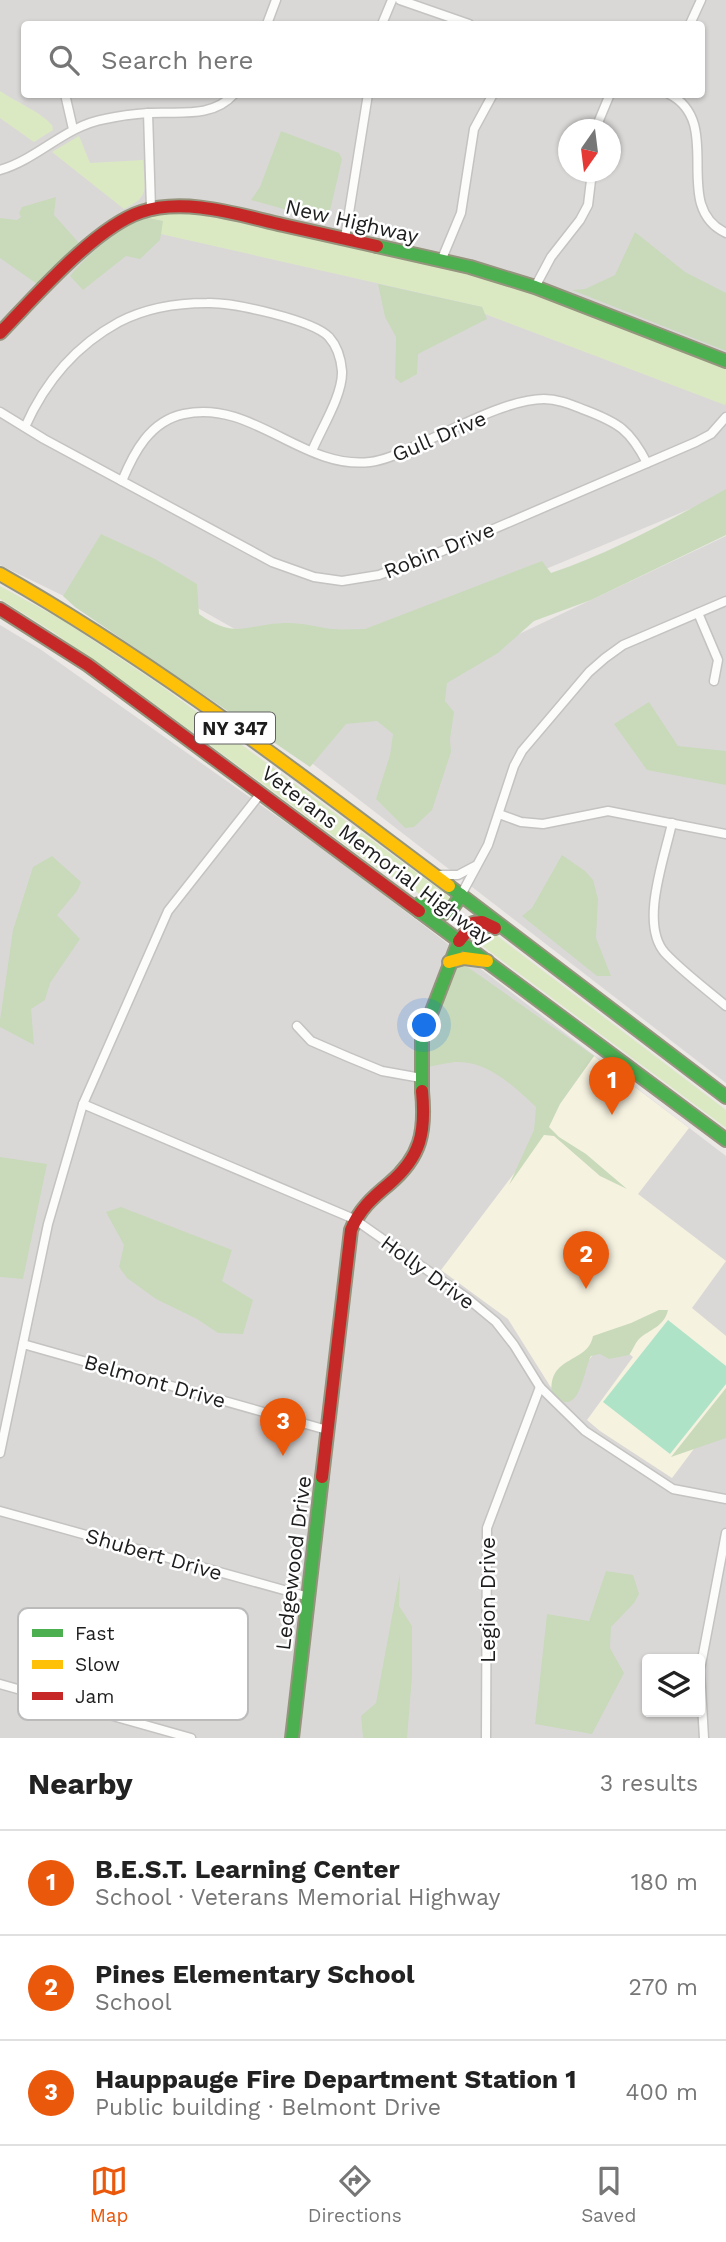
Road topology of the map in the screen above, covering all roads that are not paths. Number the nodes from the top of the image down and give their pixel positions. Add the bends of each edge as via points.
1 (276, 0) edge
2 (392, 0) edge
3 (400, 0) edge
4 (701, 0) edge
5 (268, 21) edge
6 (383, 21) edge
7 (460, 21) edge
8 (691, 21) edge
9 (66, 98) edge
10 (228, 98) edge
11 (367, 98) edge
12 (491, 98) edge
13 (608, 98) edge
14 (675, 98) edge
15 (148, 113) junction
16 (600, 119) edge
17 (73, 129) junction
18 (0, 170) edge
19 (591, 182) edge
20 (152, 209) junction
21 (726, 233) edge
22 (345, 238) junction
23 (441, 261) junction
24 (535, 287) junction
25 (0, 334) edge
26 (726, 361) edge
27 (0, 412) edge
28 (726, 417) edge
29 (25, 427) junction
30 (312, 451) junction
31 (647, 463) junction
32 (122, 481) junction
33 (0, 574) edge
34 (726, 601) edge
35 (0, 609) edge
36 (698, 613) junction
37 (714, 681) dead end
38 (261, 793) junction
39 (499, 814) junction
40 (672, 823) junction
41 (726, 834) edge
42 (477, 864) junction
43 (434, 874) junction
44 (396, 893) junction
45 (461, 895) junction
46 (459, 941) junction
47 (534, 949) junction
48 (487, 961) junction
49 (449, 962) junction
50 (726, 1006) edge
51 (297, 1026) dead end
52 (421, 1078) junction
53 (726, 1097) edge
54 (83, 1104) junction
55 (726, 1140) edge
56 (354, 1219) junction
57 (23, 1344) junction
58 (540, 1388) junction
59 (327, 1430) junction
60 (0, 1453) edge
61 (726, 1499) edge
62 (0, 1510) edge
63 (726, 1533) edge
64 (309, 1597) junction
65 (0, 1684) edge
66 (18, 1689) edge
67 (127, 1720) edge
68 (191, 1738) edge
69 (292, 1738) edge
70 (486, 1738) edge
71 (704, 1738) edge

1 - 5 street
2 - 6 street
3 - 7 street
4 - 8 street
9 - 17 street
10 - 15 street via 197,112
11 - 22 street
12 - 23 street via 474,129 461,214
13 - 16 street
14 - 21 street via 686,107 700,134 702,205 711,222
15 - 17 street via 102,119
15 - 20 street
17 - 18 street
19 - 24 street via 588,205
20 - 22 main road, New Highway via 176,206 232,214
20 - 25 main road, New Highway via 125,219 85,248
22 - 23 main road, New Highway
23 - 24 main road, New Highway
24 - 26 main road, New Highway
27 - 29 street, Robin Drive
28 - 31 street, Robin Drive via 711,434
29 - 30 street via 52,379 103,332 161,308 210,302 316,327 336,347 341,384
29 - 32 street, Robin Drive
30 - 31 street, Gull Drive via 337,460 372,462 512,405 545,399 561,401 623,427
30 - 32 street, Gull Drive via 226,414 193,412 177,415 150,433 133,455
31 - 32 street, Robin Drive via 428,557 379,575 342,581 272,562
33 - 43 main road, Veterans Memorial Highway / NY 347 via 137,658
34 - 36 street
35 - 38 main road, Veterans Memorial Highway / NY 347 via 110,681
36 - 37 street via 718,660
36 - 39 street via 623,645 589,672 522,751
38 - 44 main road, Veterans Memorial Highway / NY 347
38 - 54 street via 168,911
39 - 40 street via 543,824 608,811
39 - 42 street
40 - 41 street
40 - 50 street via 653,927 663,951
42 - 43 street via 458,875
42 - 45 street
43 - 45 main road, Veterans Memorial Highway / NY 347
44 - 45 main road via 444,913
44 - 46 main road, Veterans Memorial Highway / NY 347
45 - 47 main road, Veterans Memorial Highway / NY 347
46 - 47 main road via 469,925 482,921
46 - 48 main road, Veterans Memorial Highway / NY 347
46 - 49 main road
47 - 53 main road, Veterans Memorial Highway / NY 347
48 - 49 main road via 460,958
48 - 55 main road, Veterans Memorial Highway / NY 347
49 - 52 main road via 422,1037
51 - 52 street via 311,1041 336,1052 382,1070
52 - 56 main road via 422,1121 414,1156
54 - 56 street, Holly Drive
54 - 57 street via 48,1224
56 - 58 street, Holly Drive via 496,1322
56 - 59 main road, Ledgewood Drive
57 - 59 street, Belmont Drive
57 - 60 street
58 - 61 street, Holly Drive via 586,1431 673,1489
58 - 70 street, Legion Drive via 487,1528
59 - 64 main road, Ledgewood Drive
62 - 64 street, Shubert Drive
63 - 71 street via 701,1670
64 - 69 main road, Ledgewood Drive
65 - 66 street
67 - 68 street

